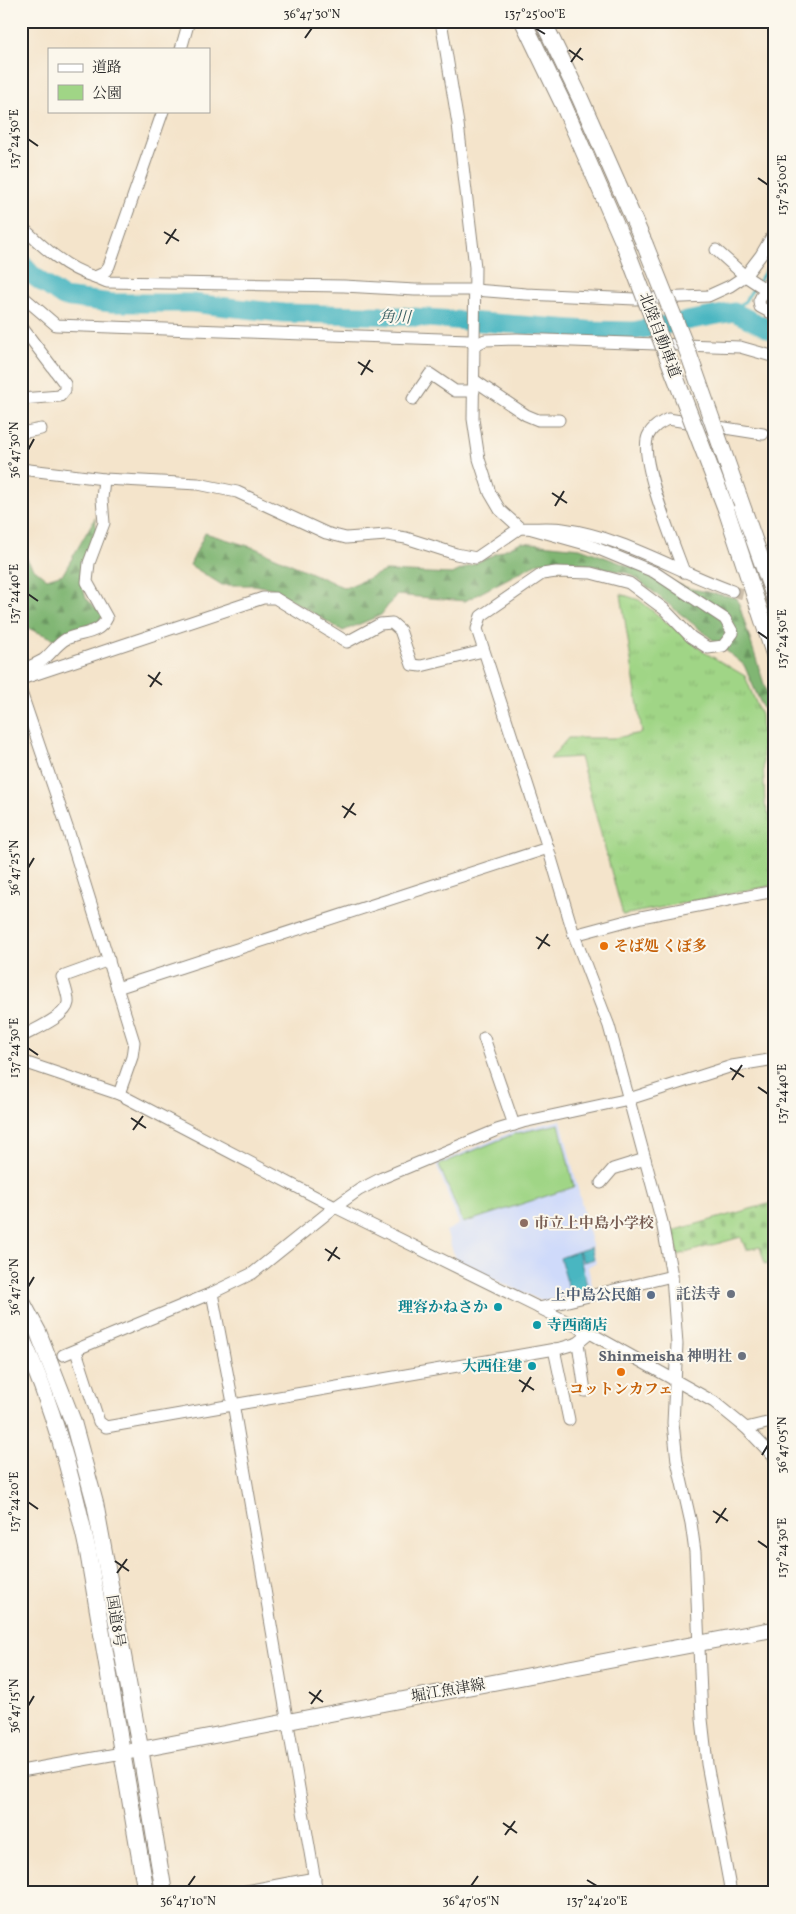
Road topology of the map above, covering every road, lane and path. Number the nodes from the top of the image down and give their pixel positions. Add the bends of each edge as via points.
1 (189, 21) edge
2 (441, 21) edge
3 (523, 21) edge
4 (544, 21) edge
5 (181, 48) edge
6 (163, 112) edge
7 (21, 226) edge
8 (775, 231) edge
9 (716, 250) dead end
10 (775, 272) edge
11 (745, 276) junction
12 (95, 277) junction
13 (765, 289) junction
14 (476, 291) junction
15 (21, 295) edge
16 (775, 315) edge
17 (21, 326) edge
18 (475, 344) junction
19 (775, 357) edge
20 (474, 385) junction
21 (21, 398) edge
22 (413, 399) dead end
23 (559, 420) dead end
24 (41, 429) dead end
25 (21, 433) edge
26 (763, 434) dead end
27 (21, 469) edge
28 (104, 479) junction
29 (526, 529) junction
30 (684, 572) junction
31 (732, 591) tunnel mouth
32 (775, 599) edge
33 (483, 651) junction
34 (775, 657) edge
35 (21, 670) edge
36 (21, 679) edge
37 (21, 692) edge
38 (548, 848) junction
39 (775, 891) edge
40 (574, 935) junction
41 (109, 960) junction
42 (117, 988) junction
43 (21, 1037) edge
44 (484, 1038) dead end
45 (775, 1059) edge
46 (21, 1061) edge
47 (119, 1094) junction
48 (629, 1099) junction
49 (514, 1125) junction
50 (645, 1159) junction
51 (601, 1183) dead end
52 (335, 1207) junction
53 (672, 1276) junction
54 (212, 1294) junction
55 (21, 1300) edge
56 (539, 1308) junction
57 (590, 1332) junction
58 (21, 1336) edge
59 (578, 1343) junction
60 (554, 1349) junction
61 (76, 1351) junction
62 (63, 1355) dead end
63 (676, 1380) junction
64 (585, 1391) dead end
65 (234, 1403) junction
66 (568, 1420) dead end
67 (775, 1421) edge
68 (746, 1428) junction
69 (775, 1458) edge
70 (775, 1629) edge
71 (699, 1642) junction
72 (287, 1720) junction
73 (140, 1748) junction
74 (122, 1753) junction
75 (21, 1771) edge
76 (315, 1878) junction
77 (146, 1893) edge
78 (164, 1893) edge
79 (236, 1893) edge
80 (317, 1893) edge
81 (731, 1893) edge

1 - 5 street
2 - 14 street via 458,124
3 - 34 highway, 北陸自動車道, bridge via 628,254 726,509
4 - 32 highway, 北陸自動車道, bridge via 655,270 689,355
6 - 12 street via 109,266
7 - 12 street via 48,251 84,274
8 - 11 street
9 - 11 street
10 - 13 street
11 - 13 street
11 - 14 street via 708,296 677,298
12 - 14 street via 107,282
13 - 16 street via 759,300 760,307
14 - 18 street
15 - 18 street via 56,325 386,335 469,340
17 - 21 street via 65,384 65,390 60,396
18 - 19 street via 485,340 517,339 740,347
18 - 20 street
20 - 22 street via 455,390 430,374
20 - 23 street via 538,420
20 - 29 street via 473,420 478,459 490,493 500,510
24 - 25 street
26 - 30 street via 668,420 656,425 648,436 645,451 655,489
27 - 28 street
28 - 29 street via 198,484 237,492 326,533 346,538 387,535 406,538 476,558
28 - 35 street via 104,523 89,563 87,582 107,618 104,625 67,639 44,659
29 - 30 street via 562,529 612,541
29 - 33 street via 589,545 654,572 725,619 733,633 723,646 708,648 630,583 591,573 556,572 542,574 481,616 476,629
30 - 31 street
33 - 36 street via 422,666 412,665 400,630 392,623 380,624 347,642 275,598 263,598
33 - 38 street
37 - 41 street
38 - 40 street
38 - 42 street
39 - 40 street via 641,916
40 - 48 street via 609,1026
41 - 42 street
41 - 43 street via 62,976 68,1002 66,1009 60,1016
42 - 47 street via 134,1042
44 - 49 street
45 - 48 street via 732,1066
46 - 47 street
47 - 52 street
48 - 49 street
48 - 50 street
49 - 52 street via 382,1178
50 - 51 street via 614,1169
50 - 53 street
52 - 54 street via 253,1273
52 - 56 street
53 - 56 street
53 - 63 street
54 - 61 street
54 - 65 street
55 - 73 highway, 国道8号 via 38,1332 70,1414 95,1503
56 - 57 street
57 - 59 street
57 - 63 street
58 - 74 highway, 国道8号 via 50,1404 77,1503
59 - 60 street
59 - 64 street
60 - 65 street
60 - 66 street
61 - 62 street
61 - 65 street via 99,1422 106,1427
63 - 68 street via 714,1402
63 - 71 street via 673,1424 695,1552
65 - 72 street
67 - 68 street
68 - 69 street
70 - 71 main road, 堀江魚津線
71 - 72 main road, 堀江魚津線
71 - 81 street via 707,1764
72 - 73 main road, 堀江魚津線
72 - 76 street
73 - 74 main road, 堀江魚津線
73 - 78 highway, 国道8号
74 - 75 street
74 - 77 highway, 国道8号
76 - 79 street
76 - 80 street

